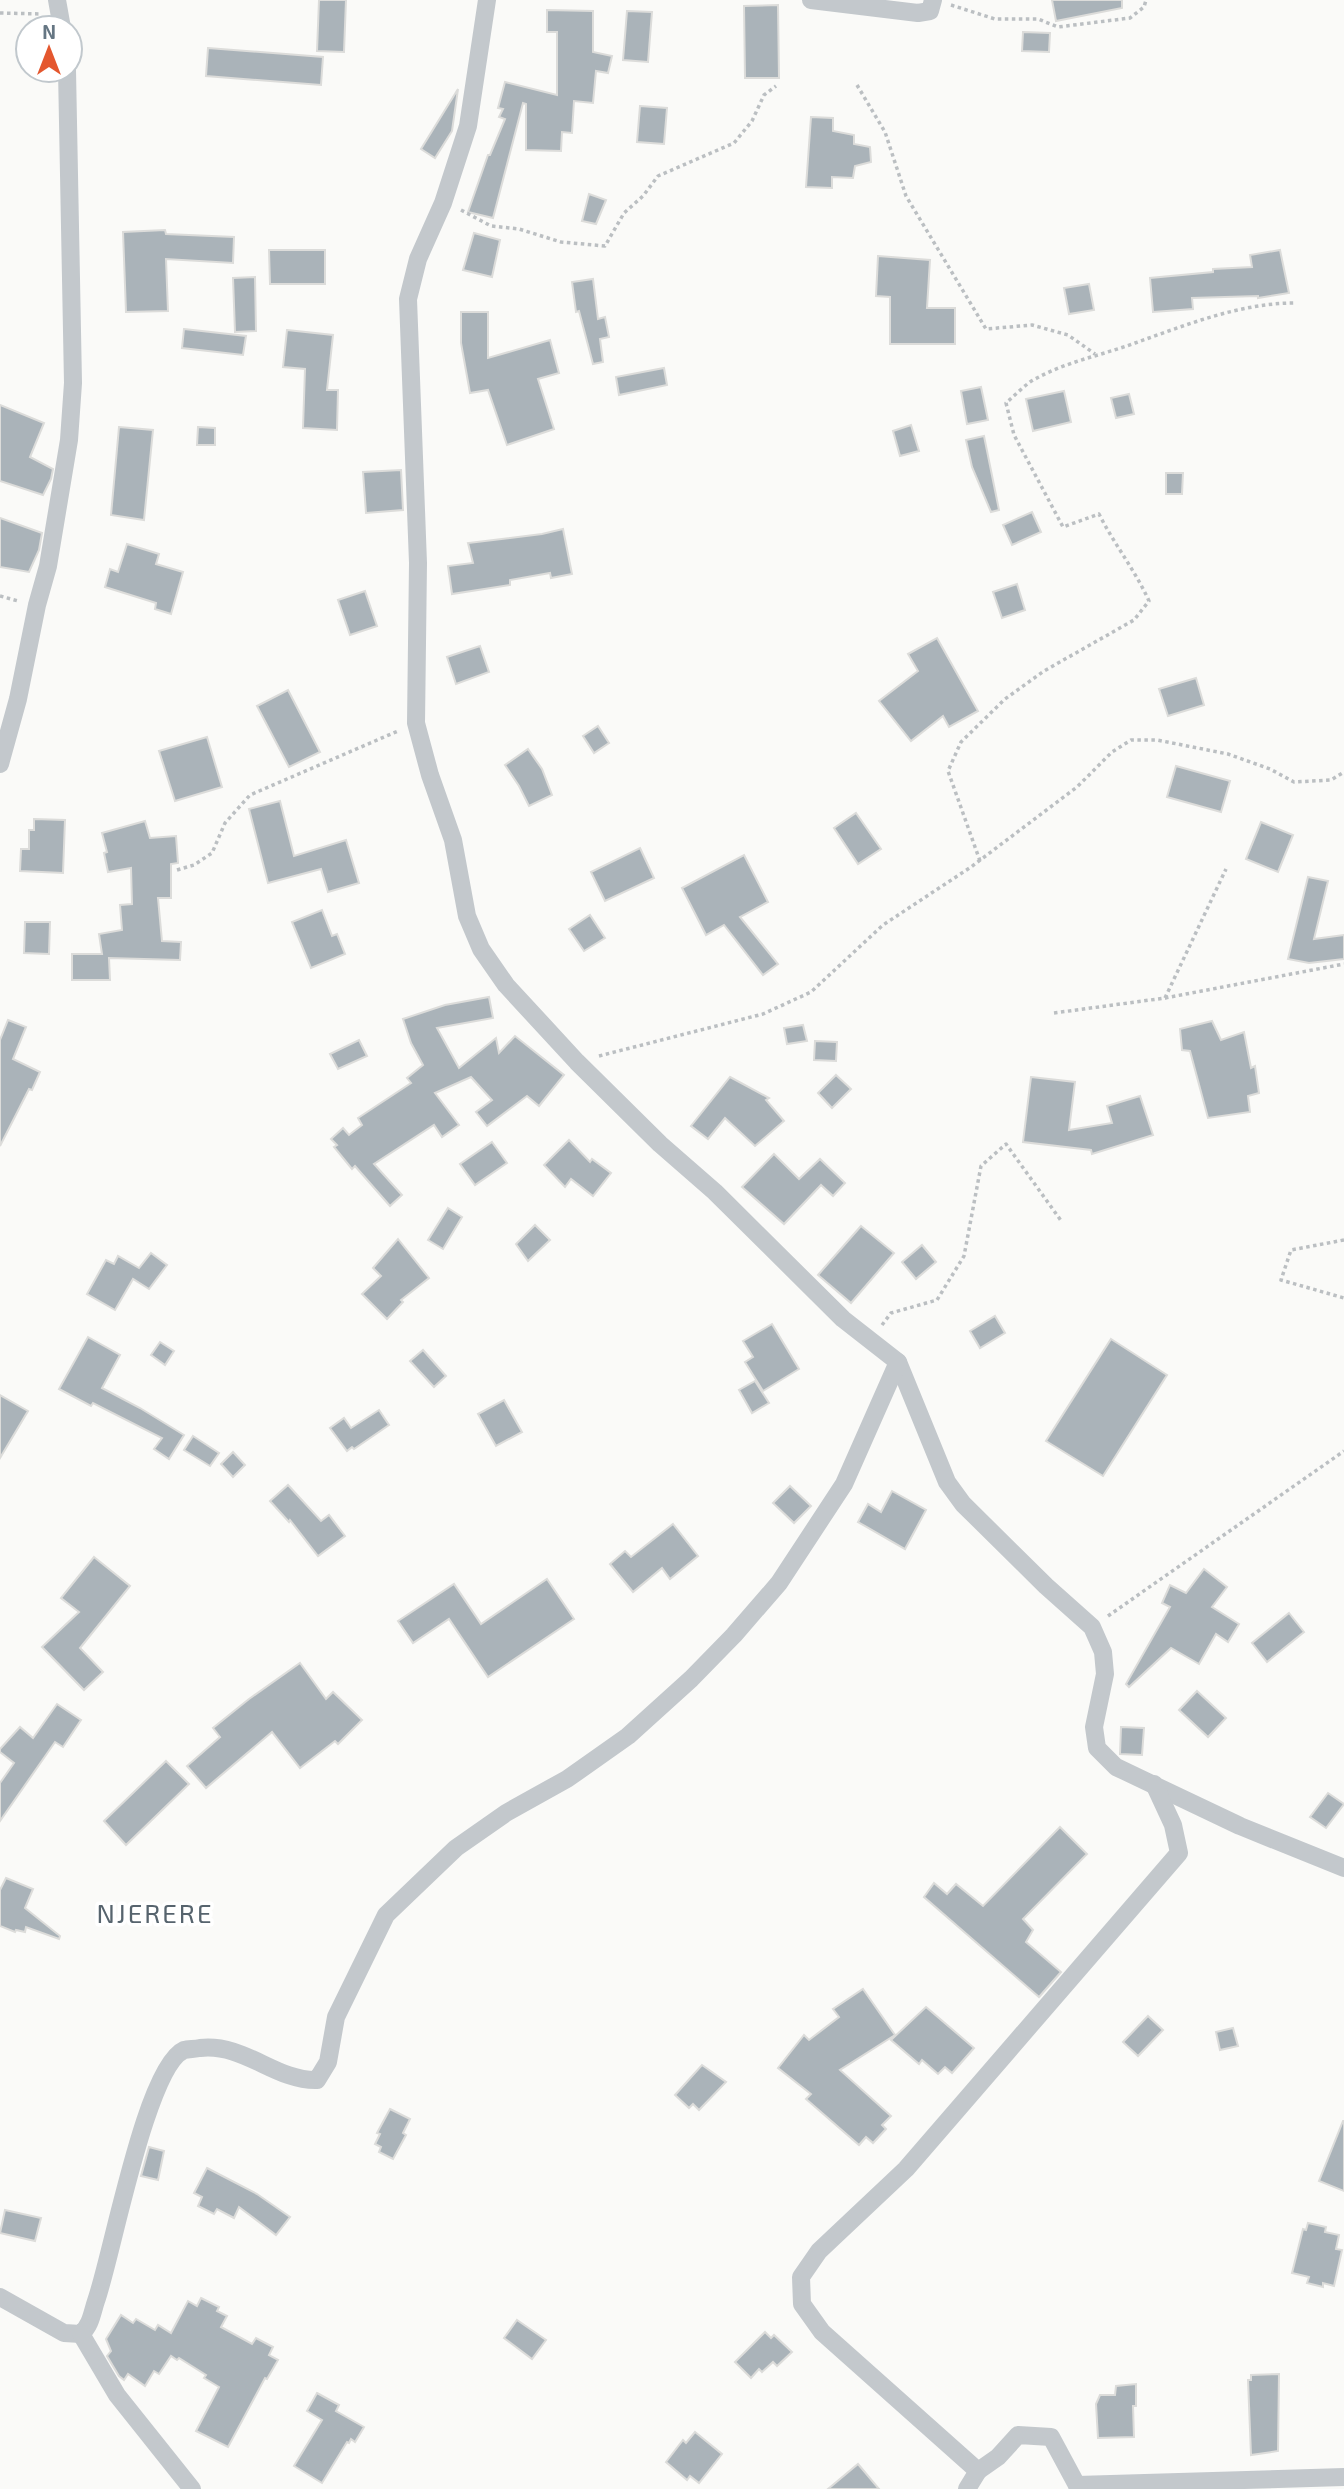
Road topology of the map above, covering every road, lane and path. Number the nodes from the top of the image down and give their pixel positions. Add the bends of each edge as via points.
1 (487, 0) edge
2 (811, 0) edge
3 (1146, 0) edge
4 (940, 2) edge
5 (0, 13) edge
6 (60, 14) edge
7 (67, 84) edge
8 (857, 85) dead end
9 (776, 86) dead end
10 (447, 192) junction
11 (1295, 303) dead end
12 (1095, 354) junction
13 (416, 723) junction
14 (0, 764) edge
15 (1344, 772) edge
16 (980, 861) junction
17 (1226, 869) dead end
18 (177, 870) dead end
19 (1344, 964) edge
20 (1165, 998) junction
21 (1054, 1013) dead end
22 (577, 1062) junction
23 (1062, 1222) dead end
24 (1344, 1240) edge
25 (1344, 1298) edge
26 (870, 1340) junction
27 (898, 1363) junction
28 (1344, 1451) edge
29 (1092, 1627) junction
30 (1154, 1784) junction
31 (1344, 1868) edge
32 (0, 2297) edge
33 (82, 2334) junction
34 (978, 2471) junction
35 (1344, 2477) edge
36 (1324, 2483) edge
37 (1078, 2487) edge
38 (192, 2489) edge
39 (967, 2489) edge

1 - 10 street via 468,126
2 - 4 street via 918,13 930,11
3 - 4 path via 1130,18 1058,27 1038,19 995,19
5 - 6 path
7 - 14 street via 73,383 69,440 48,566
8 - 12 path via 886,132 905,196 986,329 1032,325 1068,335
9 - 10 path via 764,95 752,121 734,143 658,176 624,213 606,246 561,242 491,226 461,211
10 - 13 street via 418,260 408,299 418,563
11 - 12 path via 1183,324
12 - 16 path via 1030,382 1006,403 1014,435 1063,527 1099,514 1149,601 1134,620 1044,671 1005,699 961,742 948,771
13 - 18 path via 250,795 225,823 212,853
13 - 22 street via 453,840 467,916 481,949 506,985
15 - 16 path via 1331,780 1294,782 1228,754 1157,740 1131,740
16 - 22 path via 883,925 811,992 763,1014
17 - 20 path
19 - 20 path
20 - 21 path
22 - 26 street
23 - 26 path via 1006,1144 981,1166 964,1256 937,1300 891,1313
24 - 25 path via 1291,1250 1281,1280
26 - 27 street
27 - 29 street via 955,1493
27 - 33 street via 844,1484 779,1583 734,1635 628,1736 456,1848 386,1915 336,2017 328,2062 317,2080 297,2078 221,2048 184,2050 172,2060 136,2148 104,2280 89,2327
28 - 29 path
29 - 30 street via 1103,1652 1105,1674 1094,1727 1097,1748 1116,1767
30 - 31 street via 1240,1826
30 - 34 street via 1173,1825 1179,1853 906,2169 819,2251 802,2277 802,2304 822,2332
32 - 33 street via 64,2333
33 - 38 street via 117,2395
34 - 37 street via 998,2458 1018,2435 1051,2437
34 - 39 street
35 - 36 street
36 - 37 street

